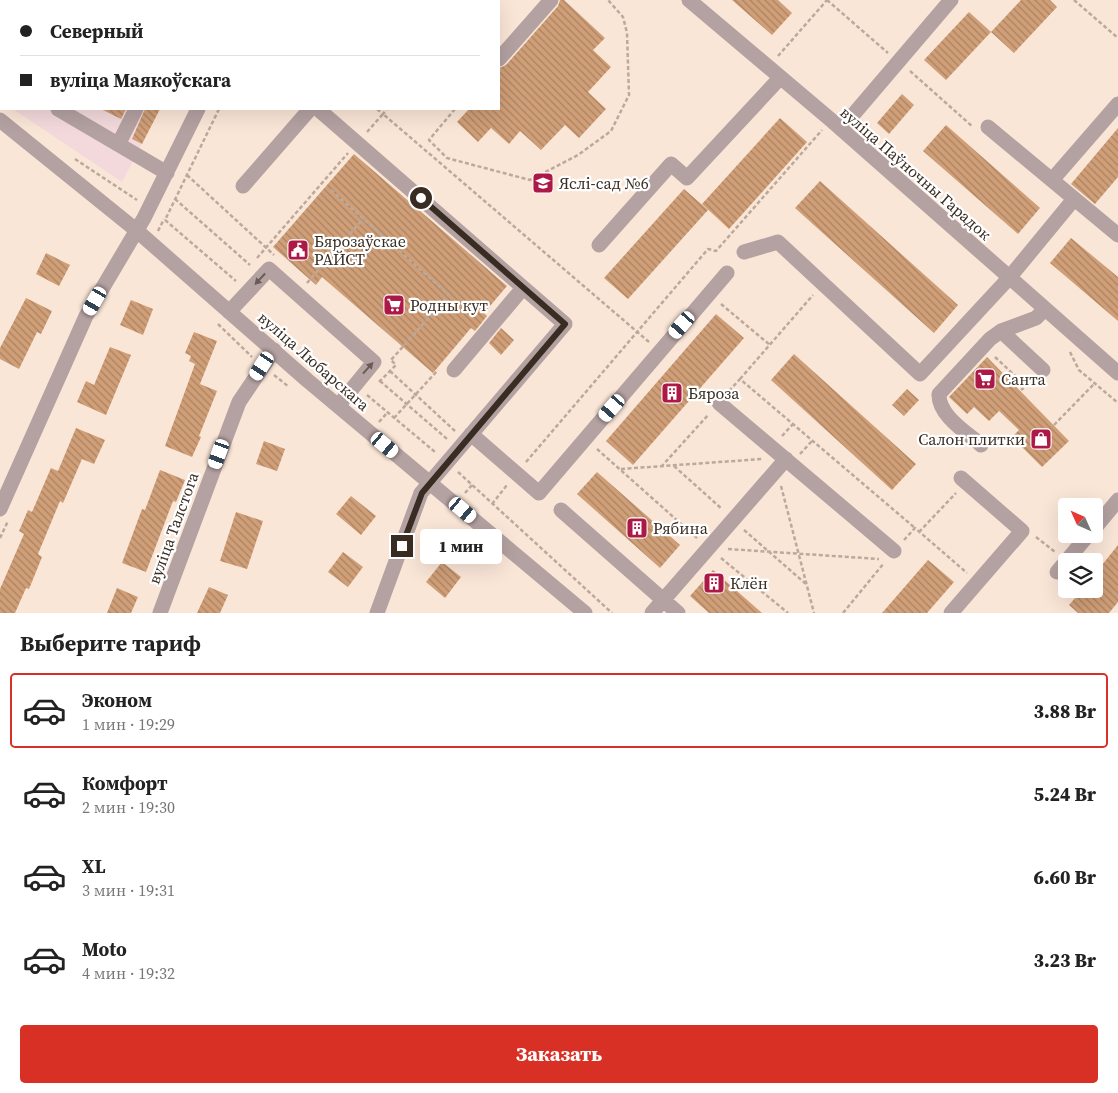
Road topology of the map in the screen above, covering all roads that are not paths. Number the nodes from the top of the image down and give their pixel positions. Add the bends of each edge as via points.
1 (551, 0) edge
2 (689, 0) edge
3 (951, 0) edge
4 (500, 57) edge
5 (780, 78) junction
6 (1118, 104) edge
7 (62, 110) edge
8 (136, 110) edge
9 (198, 110) edge
10 (309, 110) edge
11 (319, 110) edge
12 (79, 114) edge
13 (0, 120) edge
14 (988, 127) dead end
15 (840, 129) junction
16 (119, 143) junction
17 (167, 172) junction
18 (1052, 180) junction
19 (243, 186) dead end
20 (1074, 199) junction
21 (136, 230) junction
22 (1118, 235) edge
23 (599, 246) dead end
24 (744, 252) dead end
25 (727, 273) dead end
26 (1009, 278) junction
27 (523, 288) junction
28 (1044, 310) junction
29 (229, 312) junction
30 (1002, 330) junction
31 (274, 350) junction
32 (447, 368) road end
33 (1043, 370) dead end
34 (1118, 373) edge
35 (719, 402) dead end
36 (338, 406) junction
37 (465, 442) junction
38 (981, 445) dead end
39 (789, 462) junction
40 (964, 480) road end
41 (430, 483) junction
42 (1118, 500) edge
43 (0, 509) edge
44 (561, 510) dead end
45 (1103, 518) edge
46 (1082, 543) edge
47 (894, 551) road end
48 (1073, 553) edge
49 (663, 600) junction
50 (160, 613) edge
51 (377, 613) edge
52 (585, 613) edge
53 (652, 613) edge
54 (678, 613) edge
55 (951, 613) edge

1 - 4 street
2 - 5 street, вуліца Паўночны Гарадок
3 - 15 street
5 - 15 street, вуліца Паўночны Гарадок
5 - 23 street via 687,178 671,164
6 - 18 street
7 - 12 street
8 - 16 street
9 - 17 street
10 - 19 street
11 - 27 street
12 - 16 street
13 - 21 street, вуліца Любарскага
14 - 18 street
15 - 26 street, вуліца Паўночны Гарадок
16 - 17 street
17 - 21 street
18 - 20 street
20 - 22 street
20 - 26 street
21 - 29 street, вуліца Любарскага
21 - 43 street via 86,316
24 - 26 street via 778,242 920,374
25 - 37 street via 539,492
26 - 28 street, вуліца Паўночны Гарадок
27 - 32 street
27 - 37 street via 565,324
28 - 30 street via 1036,318
28 - 34 street, вуліца Паўночны Гарадок
29 - 31 street, вуліца Любарскага
36 -> 29 street via 374,362 269,269
30 - 33 street
30 - 38 street via 939,394 938,402 947,414
31 - 36 street, вуліца Любарскага
31 - 50 street, вуліца Талстога via 239,402
35 - 39 street
36 - 41 street, вуліца Любарскага
37 - 41 street
39 - 47 street
39 - 49 street
40 - 55 street via 1022,531
41 - 51 street via 422,493
41 - 52 street, вуліца Любарскага
42 - 45 street
44 - 49 street
46 - 48 street
49 - 53 street
49 - 54 street

